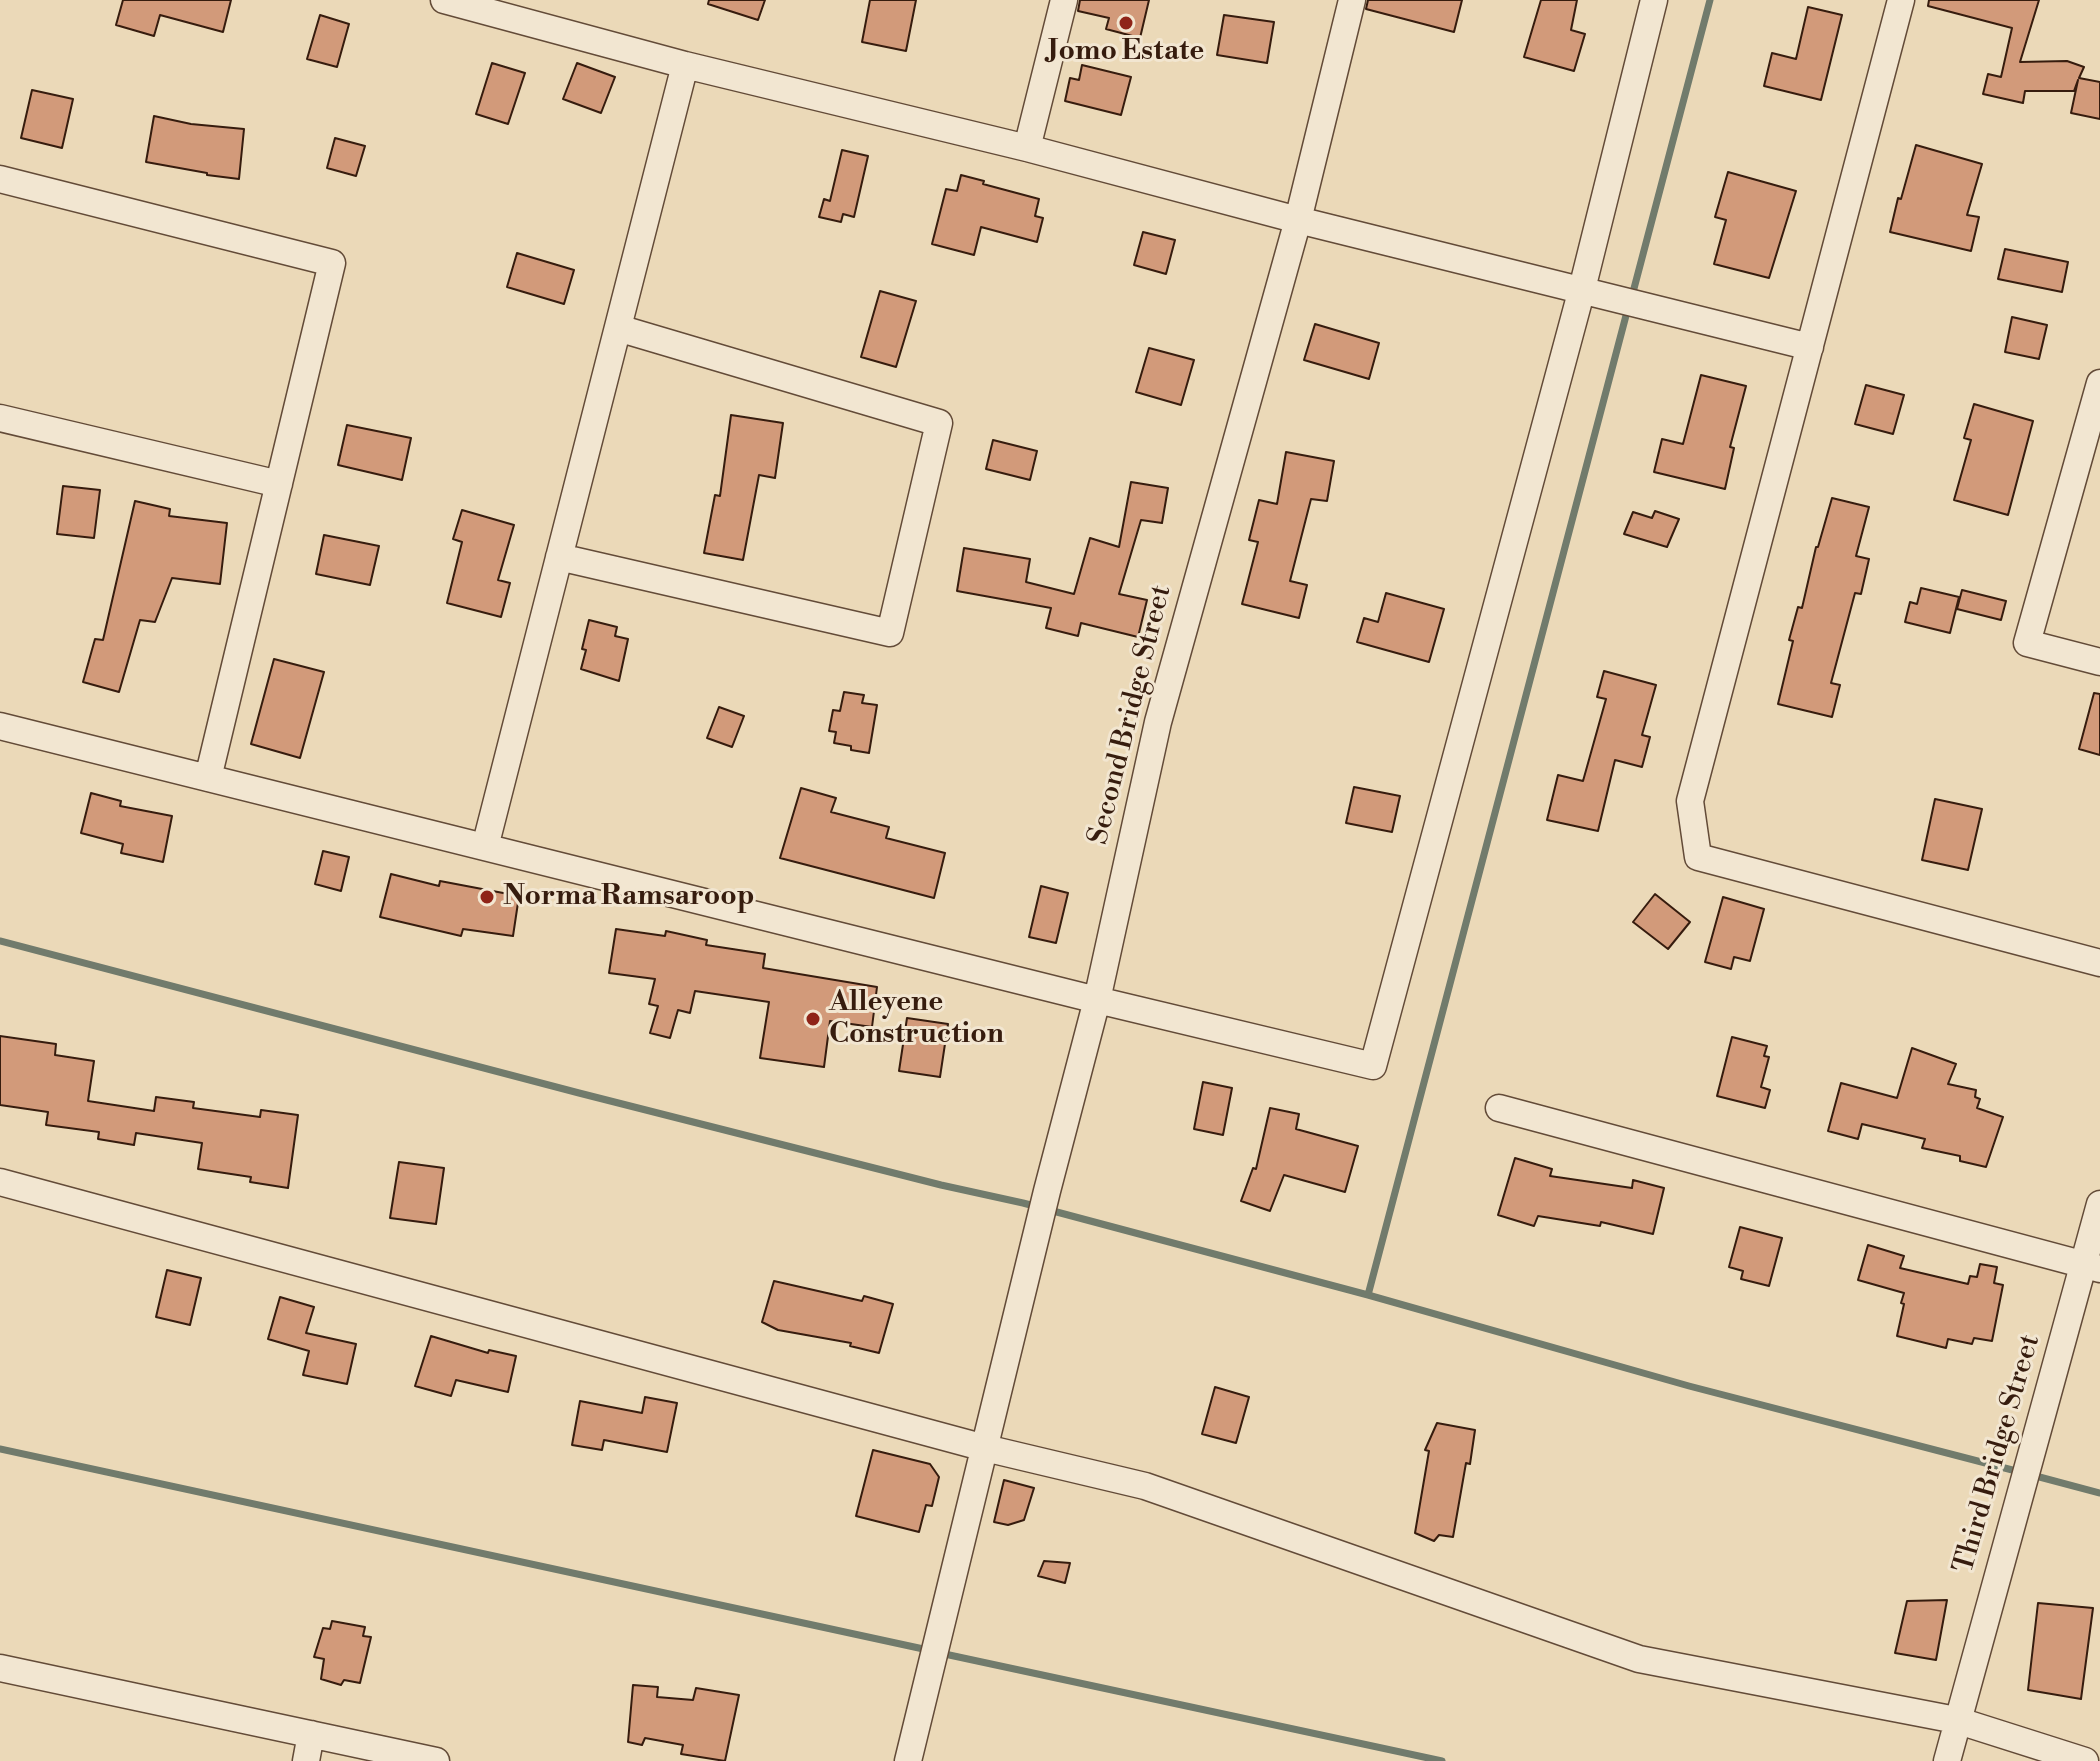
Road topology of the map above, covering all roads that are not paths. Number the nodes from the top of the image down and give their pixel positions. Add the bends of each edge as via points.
1 (444, 0) edge
2 (1064, 0) edge
3 (1352, 0) edge
4 (1654, 0) edge
5 (1901, 0) edge
6 (685, 65) junction
7 (1027, 148) junction
8 (0, 179) edge
9 (1298, 220) junction
10 (1582, 289) junction
11 (618, 328) junction
12 (1810, 347) junction
13 (2100, 383) edge
14 (0, 418) edge
15 (279, 484) junction
16 (559, 557) junction
17 (2100, 662) edge
18 (0, 726) edge
19 (208, 778) junction
20 (485, 847) junction
21 (2100, 963) edge
22 (1097, 1000) junction
23 (1499, 1108) dead end
24 (0, 1182) edge
25 (2100, 1204) edge
26 (2092, 1267) edge
27 (985, 1448) junction
28 (0, 1668) edge
29 (1956, 1720) junction
30 (311, 1734) junction
31 (306, 1761) edge
32 (436, 1761) edge
33 (908, 1761) edge
34 (1947, 1761) edge
35 (2085, 1761) edge

1 - 6 street
2 - 7 street
3 - 9 street, Second Bridge Street
4 - 10 street
5 - 12 street
6 - 7 street
6 - 11 street
7 - 9 street
8 - 15 street via 332,263
9 - 10 street
9 - 22 street, Second Bridge Street via 1158,722
10 - 12 street
10 - 22 street via 1373,1066
11 - 16 street
11 - 16 street via 939,423 890,633
12 - 21 street via 1690,801 1698,857
13 - 17 street via 2027,643
14 - 15 street
15 - 19 street
16 - 20 street
18 - 19 street
19 - 20 street
20 - 22 street
22 - 27 street, Second Bridge Street
23 - 26 street
24 - 27 street
25 - 26 street, Third Bridge Street
26 - 29 street, Third Bridge Street via 2030,1456
27 - 29 street via 1145,1486 1639,1659
27 - 33 street, Second Bridge Street
28 - 30 street
29 - 34 street, Third Bridge Street
29 - 35 street
30 - 31 street
30 - 32 street

